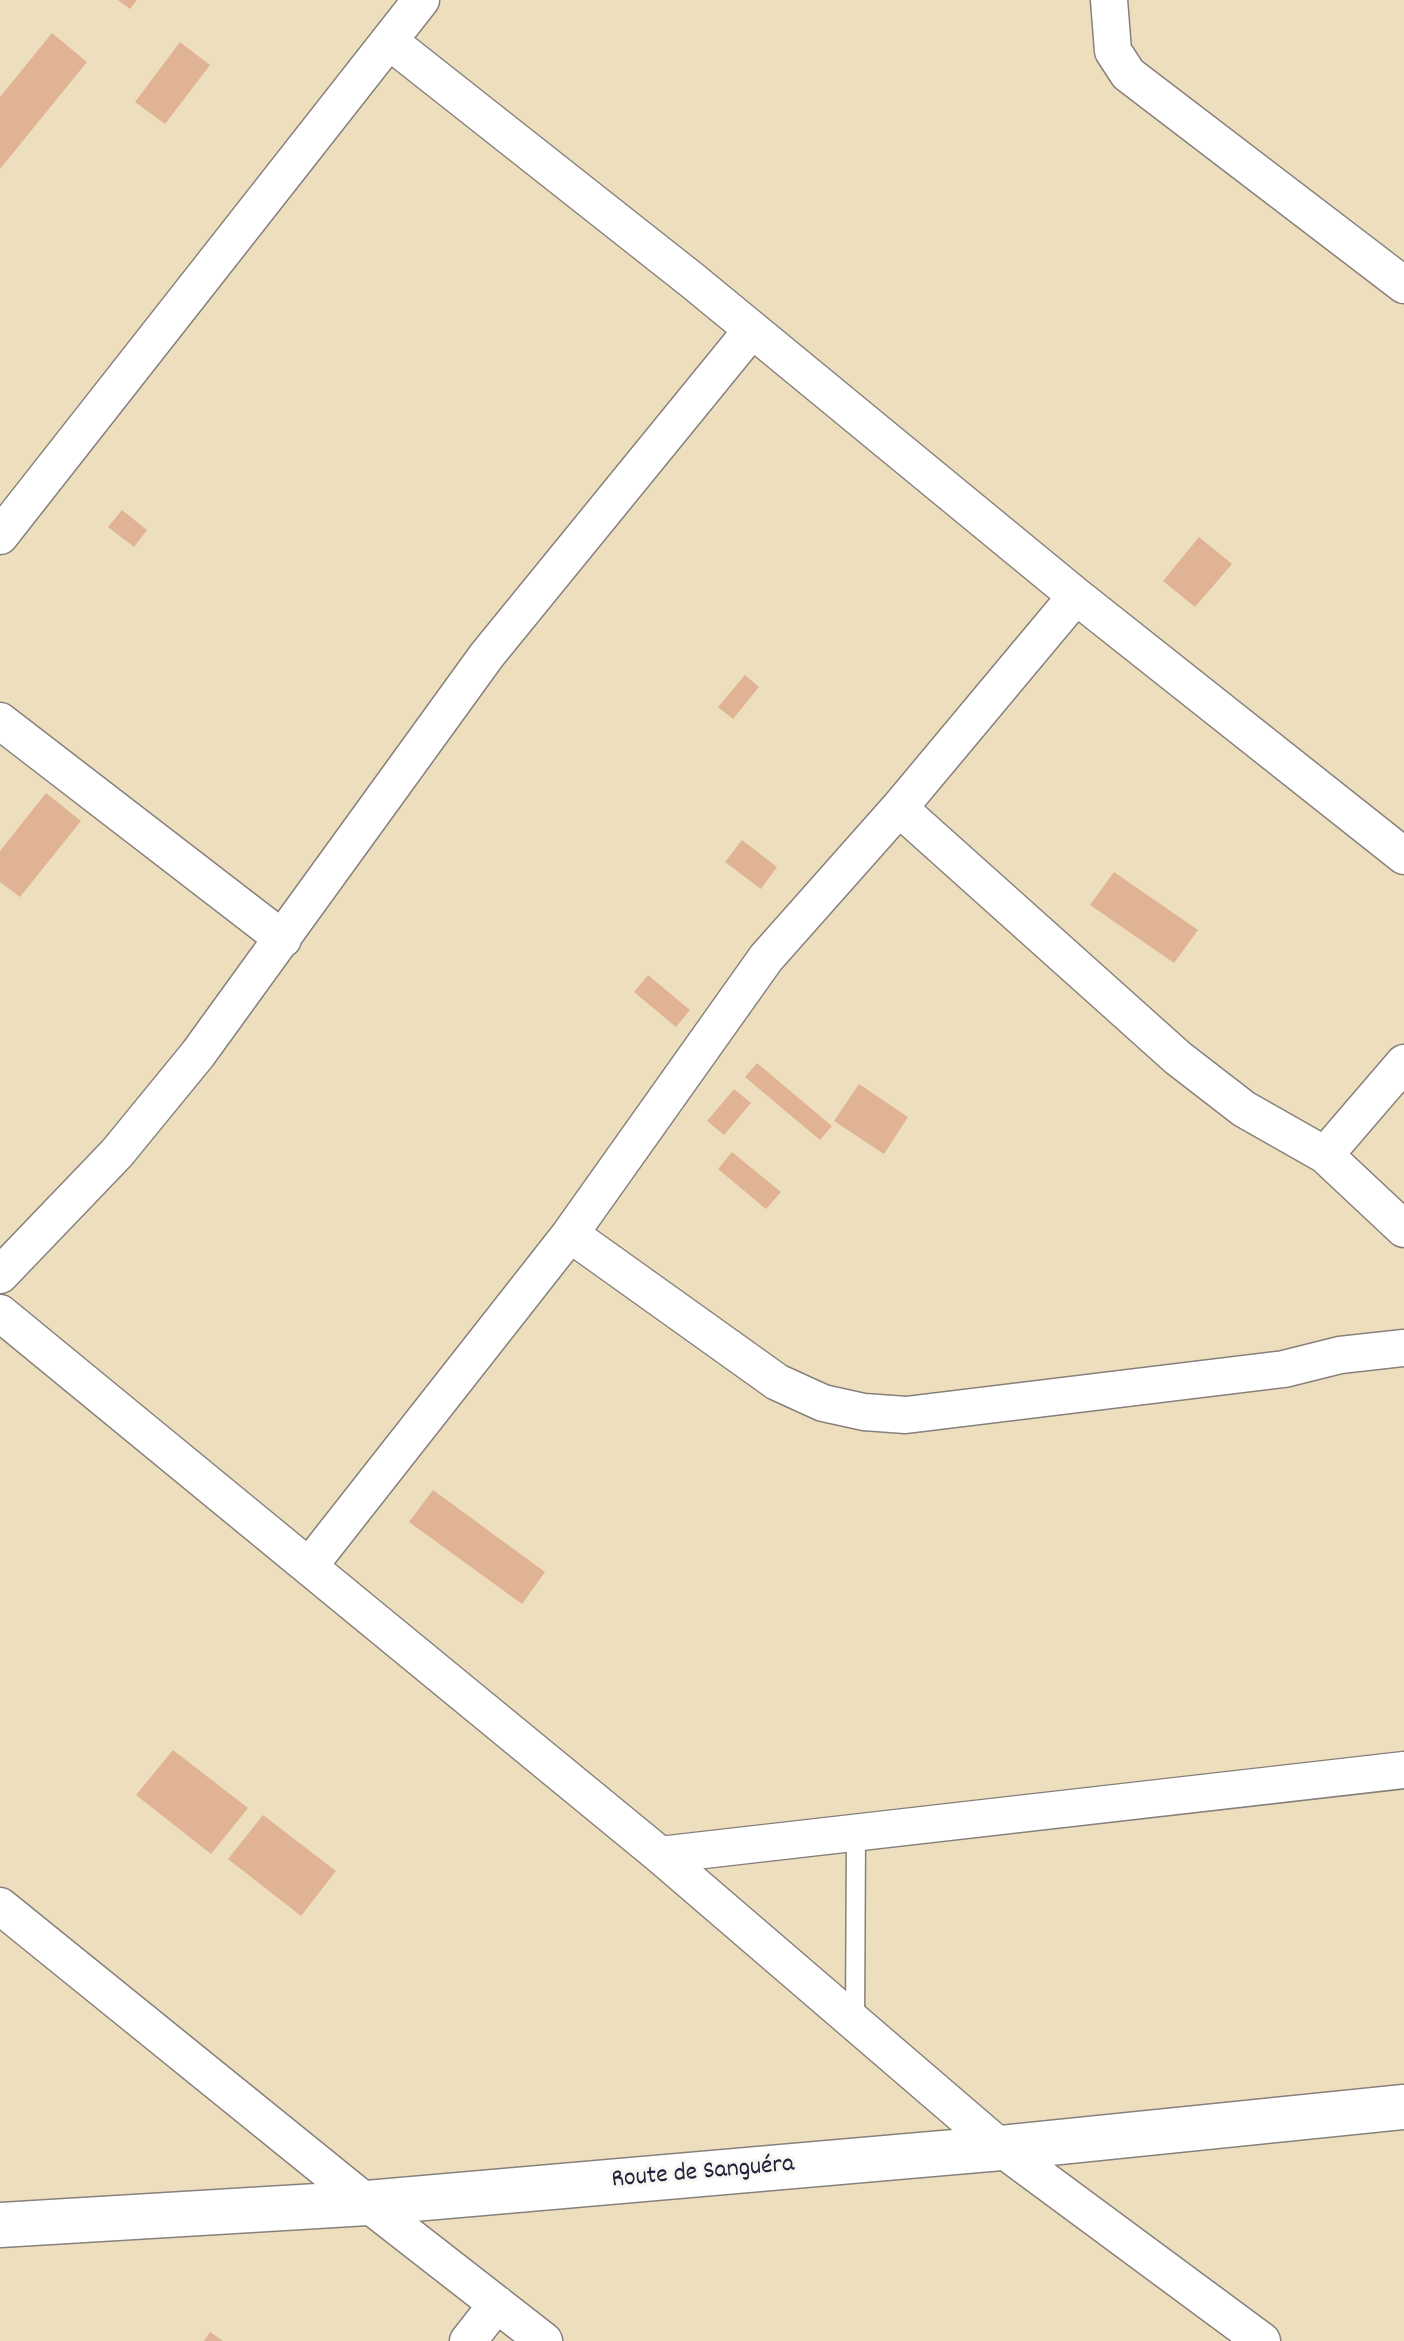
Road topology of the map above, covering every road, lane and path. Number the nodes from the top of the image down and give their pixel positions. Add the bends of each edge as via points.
1 (421, 0) edge
2 (1109, 0) edge
3 (389, 41) junction
4 (1404, 285) edge
5 (751, 331) junction
6 (0, 536) edge
7 (1076, 596) junction
8 (0, 721) edge
9 (899, 808) junction
10 (1404, 856) edge
11 (283, 939) junction
12 (1404, 1063) edge
13 (1325, 1155) junction
14 (1404, 1229) edge
15 (570, 1234) junction
16 (0, 1275) edge
17 (0, 1313) edge
18 (1404, 1348) edge
19 (310, 1565) junction
20 (1404, 1770) edge
21 (856, 1834) junction
22 (660, 1855) junction
23 (0, 1906) edge
24 (855, 2022) junction
25 (1404, 2107) edge
26 (1001, 2148) junction
27 (367, 2203) junction
28 (0, 2225) edge
29 (497, 2304) junction
30 (468, 2341) edge
31 (544, 2341) edge
32 (1262, 2341) edge

1 - 3 street
2 - 4 street via 1113,51 1128,74
3 - 5 street
3 - 6 street
5 - 7 street
5 - 11 street via 487,655
7 - 9 street
7 - 10 street
8 - 11 street
9 - 13 street via 1178,1058 1244,1109
9 - 15 street via 766,958
11 - 16 street via 117,1153
12 - 13 street
13 - 14 street
15 - 18 street via 777,1382 823,1403 864,1412 906,1415 1284,1369 1340,1355
15 - 19 street
17 - 19 street
19 - 22 street
20 - 21 street
21 - 22 street
21 - 24 lane
22 - 24 street
23 - 27 street
24 - 26 street
25 - 26 street, Route de Sanguéra
26 - 27 street, Route de Sanguéra
26 - 32 street
27 - 28 street, Route de Sanguéra
27 - 29 street
29 - 30 street
29 - 31 street

